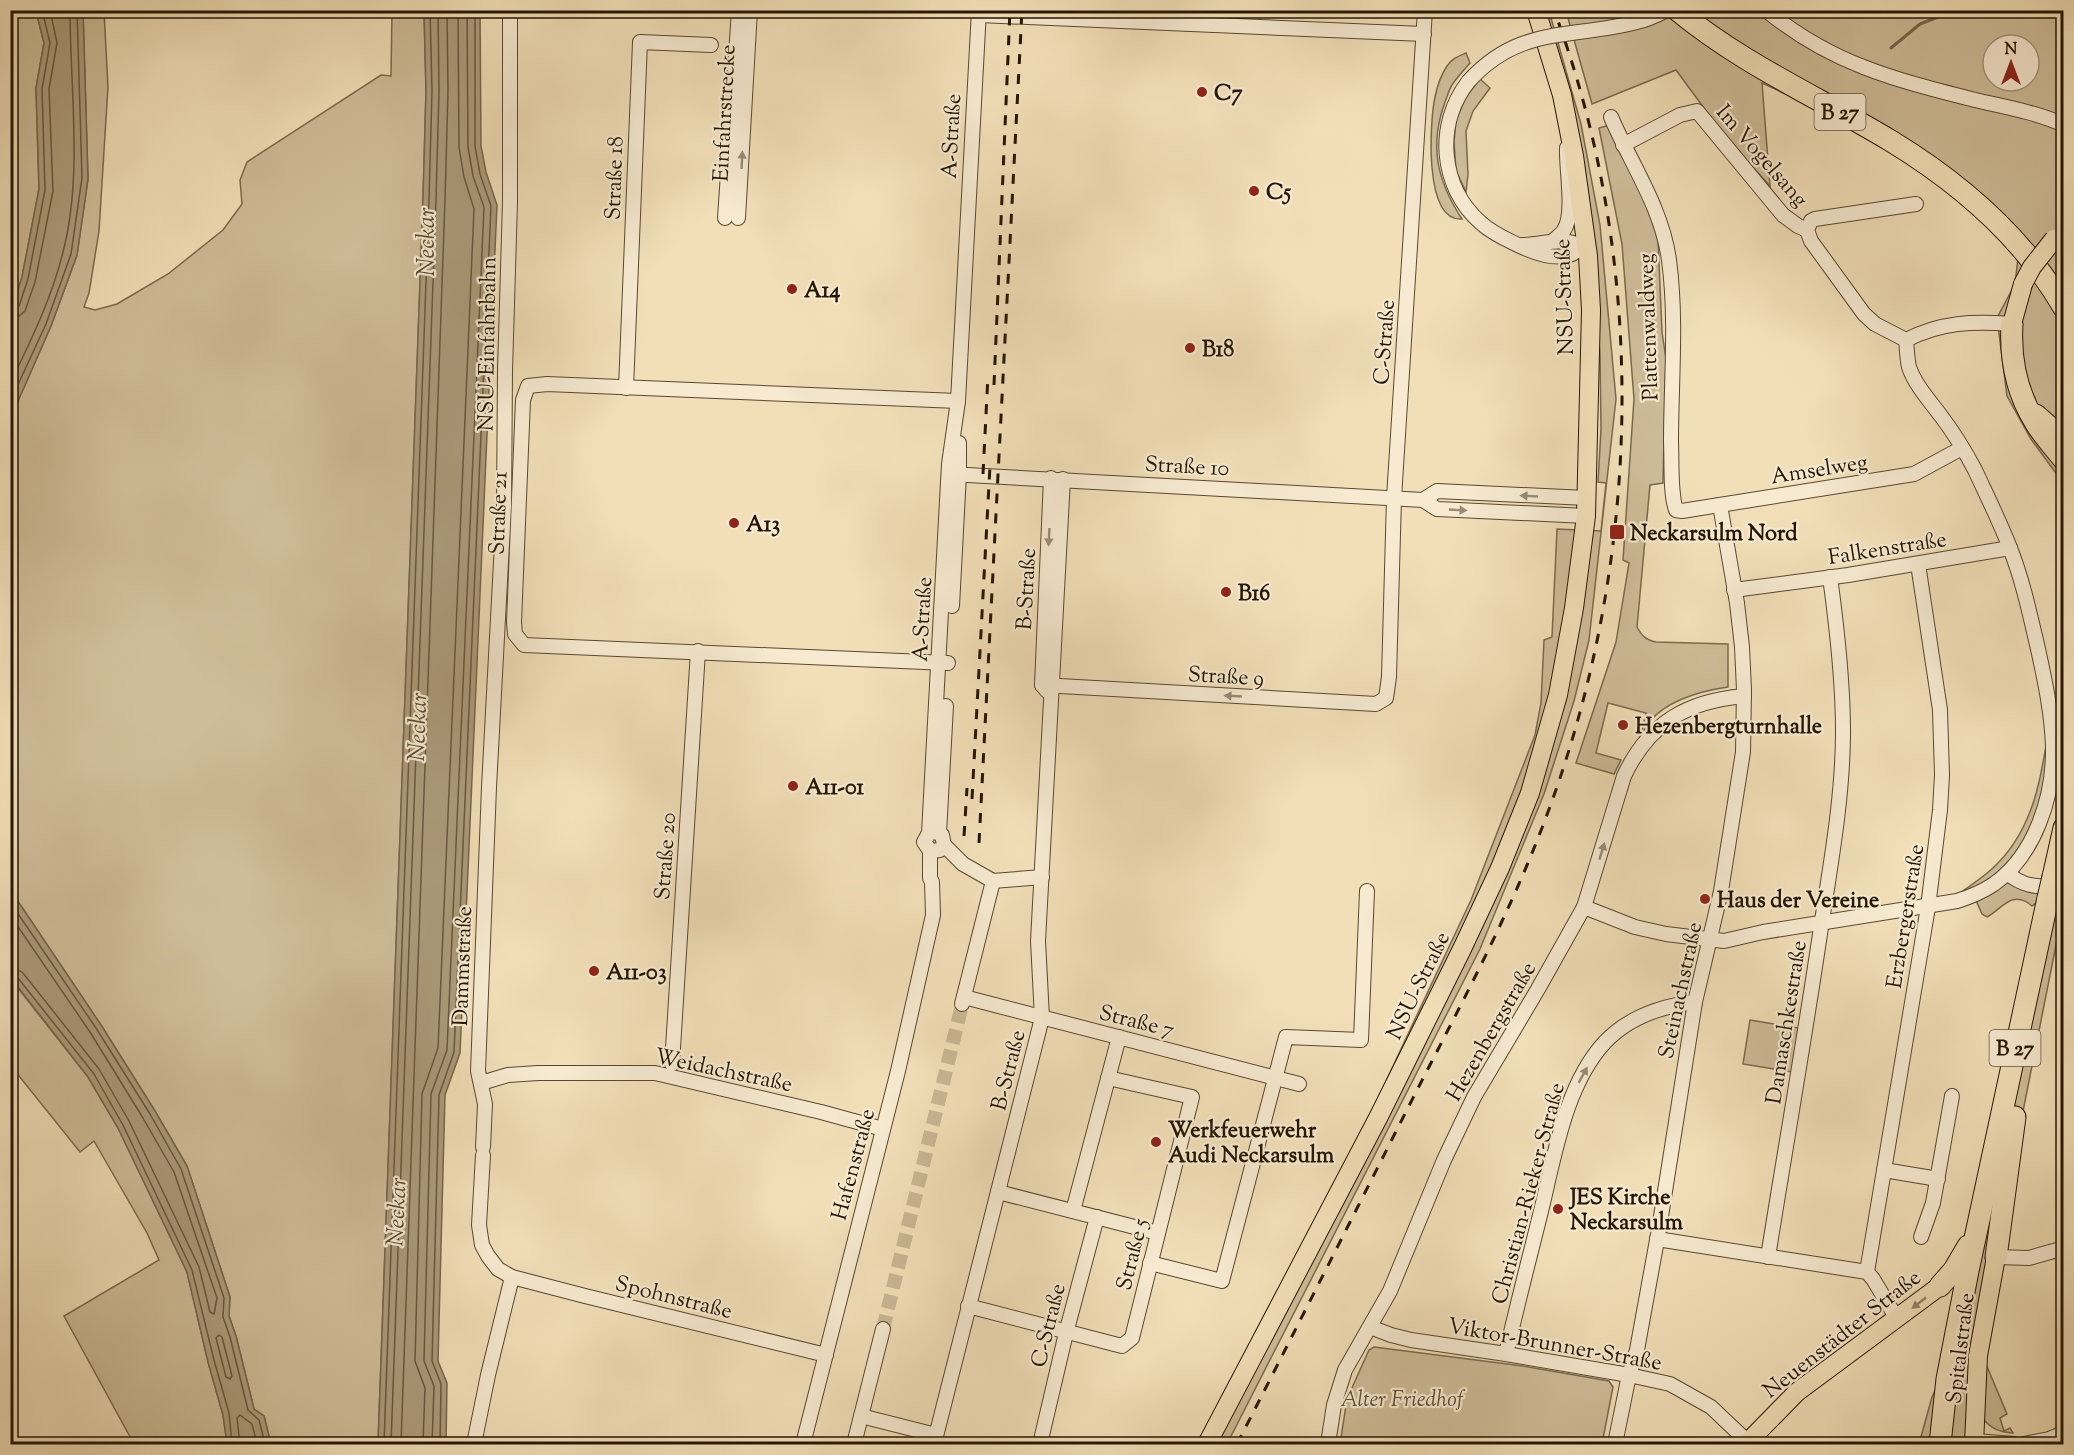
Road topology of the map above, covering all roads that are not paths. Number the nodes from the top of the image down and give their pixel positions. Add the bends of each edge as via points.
1 (510, 10) edge
2 (739, 10) edge
3 (750, 10) edge
4 (1425, 10) edge
5 (1536, 10) edge
6 (1667, 10) edge
7 (1677, 10) edge
8 (1766, 10) edge
9 (979, 13) edge
10 (1424, 34) junction
11 (711, 45) dead end
12 (2001, 106) junction
13 (1611, 117) dead end
14 (1568, 122) junction
15 (2064, 125) edge
16 (2064, 135) edge
17 (1623, 145) junction
18 (1916, 204) dead end
19 (1807, 230) junction
20 (2059, 235) edge
21 (1554, 240) junction
22 (1517, 245) junction
23 (1585, 245) junction
24 (1562, 256) junction
25 (1590, 288) junction
26 (2064, 308) edge
27 (2012, 324) junction
28 (1906, 340) junction
29 (627, 388) junction
30 (2020, 389) junction
31 (958, 404) junction
32 (2064, 431) edge
33 (1962, 448) junction
34 (2064, 460) edge
35 (954, 474) junction
36 (1057, 479) junction
37 (1394, 498) junction
38 (1720, 505) junction
39 (1587, 507) junction
40 (1676, 510) joint
41 (2010, 548) junction
42 (1918, 564) junction
43 (1830, 577) junction
44 (1734, 590) junction
45 (698, 651) junction
46 (944, 663) junction
47 (1389, 677) joint
48 (1049, 689) junction
49 (1744, 696) junction
50 (489, 787) joint
51 (2064, 828) edge
52 (936, 842) junction
53 (2007, 873) junction
54 (1042, 877) junction
55 (993, 881) junction
56 (932, 887) joint
57 (2058, 890) edge
58 (1367, 891) dead end
59 (1584, 907) junction
60 (1928, 907) junction
61 (1822, 923) junction
62 (1711, 940) junction
63 (1695, 1002) junction
64 (1042, 1018) junction
65 (1119, 1037) junction
66 (672, 1064) dead end
67 (1108, 1078) junction
68 (1276, 1078) junction
69 (482, 1083) junction
70 (1299, 1084) dead end
71 (1952, 1096) dead end
72 (2015, 1117) junction
73 (883, 1129) junction
74 (1884, 1170) junction
75 (1938, 1179) junction
76 (998, 1192) junction
77 (1073, 1210) junction
78 (1097, 1217) junction
79 (1978, 1227) junction
80 (1158, 1233) junction
81 (1921, 1237) dead end
82 (1657, 1239) junction
83 (2064, 1248) edge
84 (1768, 1257) junction
85 (1996, 1257) junction
86 (1150, 1263) junction
87 (1867, 1272) junction
88 (512, 1277) junction
89 (1940, 1286) joint
90 (968, 1306) junction
91 (1897, 1318) junction
92 (1370, 1327) junction
93 (883, 1329) tunnel mouth
94 (1066, 1333) junction
95 (1506, 1354) junction
96 (826, 1355) junction
97 (1629, 1375) junction
98 (861, 1416) junction
99 (2064, 1432) edge
100 (1941, 1438) edge
101 (935, 1440) edge
102 (1974, 1442) edge
103 (474, 1444) edge
104 (803, 1444) edge
105 (854, 1444) edge
106 (1040, 1444) edge
107 (1207, 1444) edge
108 (1328, 1444) edge
109 (1615, 1444) edge
110 (1748, 1444) edge
111 (2014, 1444) edge
112 (2024, 1444) edge

1 - 50 street, NSU-Einfahrbahn via 504,506
2 -> 3 street, Einfahrstrecke via 732,218
4 - 10 street, C-Straße
5 - 14 main road, NSU-Straße
6 - 22 street, bridge via 1630,24 1522,43 1480,68 1460,92 1450,115 1446,141 1450,176 1458,195 1480,223
7 - 26 highway, B 27 via 1731,50 1891,141 1948,180 1982,207 2024,251
8 - 12 street via 1821,47 1866,70
9 - 10 street
9 - 31 street, A-Straße
10 - 37 street, C-Straße
11 - 29 street, Straße 18 via 640,42
12 - 15 street
12 - 16 street via 2030,116
13 - 17 street, Plattenwaldweg
14 - 21 street via 1570,215 1564,230
14 - 23 main road, NSU-Straße
17 - 19 street, Im Vogelsang via 1680,115 1697,111 1781,213
17 - 40 street, Plattenwaldweg via 1658,216 1669,261
18 - 19 street via 1815,219
19 - 28 street via 1864,314
20 - 27 main road, bridge via 2023,284
21 - 22 street
21 - 23 street
22 - 24 street via 1534,253
23 - 24 street
23 - 25 main road, NSU-Straße
24 - 25 street via 1573,260
25 - 39 main road, NSU-Straße
27 - 28 street via 1945,326
27 - 30 highway via 2012,357
28 - 33 street via 1913,376
29 - 31 street, Straße 21
29 - 45 street, Straße 21 via 528,386 523,400 515,634 524,645
30 - 32 highway via 2038,417 2053,430
30 - 34 highway via 2034,421
31 - 35 street, A-Straße
33 - 38 street, Amselweg via 1914,474
33 - 41 street
35 - 36 street, Straße 10
35 - 46 street, A-Straße
36 - 37 street, Straße 10
36 - 48 street, B-Straße
37 - 39 street, Straße 10 via 1423,500 1437,509
37 - 47 street, C-Straße
38 - 40 street, Amselweg
38 - 44 street, Steinachstraße
39 - 107 main road, NSU-Straße via 1575,608 1558,695 1514,836 1384,1106
41 - 42 street, Falkenstraße
41 - 53 street via 2023,585 2045,681 2053,748 2051,780 2041,818
42 - 43 street, Falkenstraße
42 - 60 street, Erzbergerstraße via 1935,668 1941,736 1941,810
43 - 44 street, Falkenstraße
43 - 61 street, Damaschkestraße via 1840,652 1843,731 1837,820
44 - 49 street, Steinachstraße
45 - 46 street, Straße 21
45 - 66 street, Straße 20
46 - 52 street, A-Straße
47 -> 48 street, Straße 9 via 1386,698 1376,704
48 - 54 street, B-Straße
59 -> 49 street, Hezenbergstraße via 1624,776 1639,748 1656,729 1686,709 1710,700
49 - 62 street, Steinachstraße via 1738,789
50 - 69 street, Dammstraße via 478,1071
51 - 57 highway, B 27
52 - 55 street
52 - 56 street, A-Straße via 937,880
53 - 57 street via 2022,884
53 - 60 street via 1974,896
54 - 55 street
54 - 64 street, B-Straße via 1038,941
55 - 64 street, Straße 7 via 963,1001
56 - 73 street, Hafenstraße via 933,915
57 - 72 highway, B 27
57 - 79 highway, B 27
58 - 68 street via 1360,1040 1286,1037
59 - 62 street via 1635,927
59 - 92 street, Hezenbergstraße via 1474,1097 1390,1291
60 - 61 street
60 - 74 street, Erzbergerstraße
61 - 62 street
61 - 84 street, Damaschkestraße
62 - 63 street, Steinachstraße
63 - 82 street, Steinachstraße
95 -> 63 street, Christian-Rieker-Straße via 1547,1187 1580,1080 1599,1050 1621,1029 1662,1008
64 - 65 street, Straße 7
64 - 76 street, B-Straße
65 - 67 street
65 - 68 street, Straße 7
67 - 77 street
67 - 80 street, Straße 5 via 1192,1097
68 - 70 street, Straße 7
68 - 86 street via 1222,1281
69 - 73 street, Weidachstraße via 508,1075 538,1073 655,1073
69 - 88 street, Dammstraße via 482,1245 498,1269
71 - 75 street, Neuenstädter Straße
72 - 85 highway
72 - 100 highway, B 27
73 - 96 street, Hafenstraße
74 - 75 street
74 - 87 street, Erzbergerstraße
75 - 81 street, Neuenstädter Straße
76 - 77 street
76 - 90 street, B-Straße
77 - 78 street
78 - 80 street
78 - 94 street, C-Straße
79 - 89 highway via 1954,1270
79 - 100 highway, B 27 via 1947,1379
80 - 86 street, Straße 5
82 - 84 street
82 - 97 street, Steinachstraße
83 - 85 street via 2029,1258
84 - 87 street
85 - 102 main road, Spitalstraße via 1978,1356
86 - 94 street, Straße 5 via 1132,1338 1122,1346
87 - 91 street
88 - 96 street, Spohnstraße
88 - 103 street
89 -> 91 main road, Neuenstädter Straße
90 - 94 street, Straße 5
90 - 101 street, B-Straße
91 - 110 main road, Neuenstädter Straße via 1797,1392
92 - 95 street, Viktor-Brunner-Straße via 1411,1340
92 - 108 street, Hezenbergstraße via 1337,1394
93 - 98 street
94 - 106 street, C-Straße
95 - 97 street, Viktor-Brunner-Straße
96 - 104 street, Hafenstraße
97 - 109 street, Steinachstraße
97 - 110 street, Viktor-Brunner-Straße via 1687,1392 1711,1407
98 - 101 street
98 - 105 street
99 - 112 street
102 - 111 street

